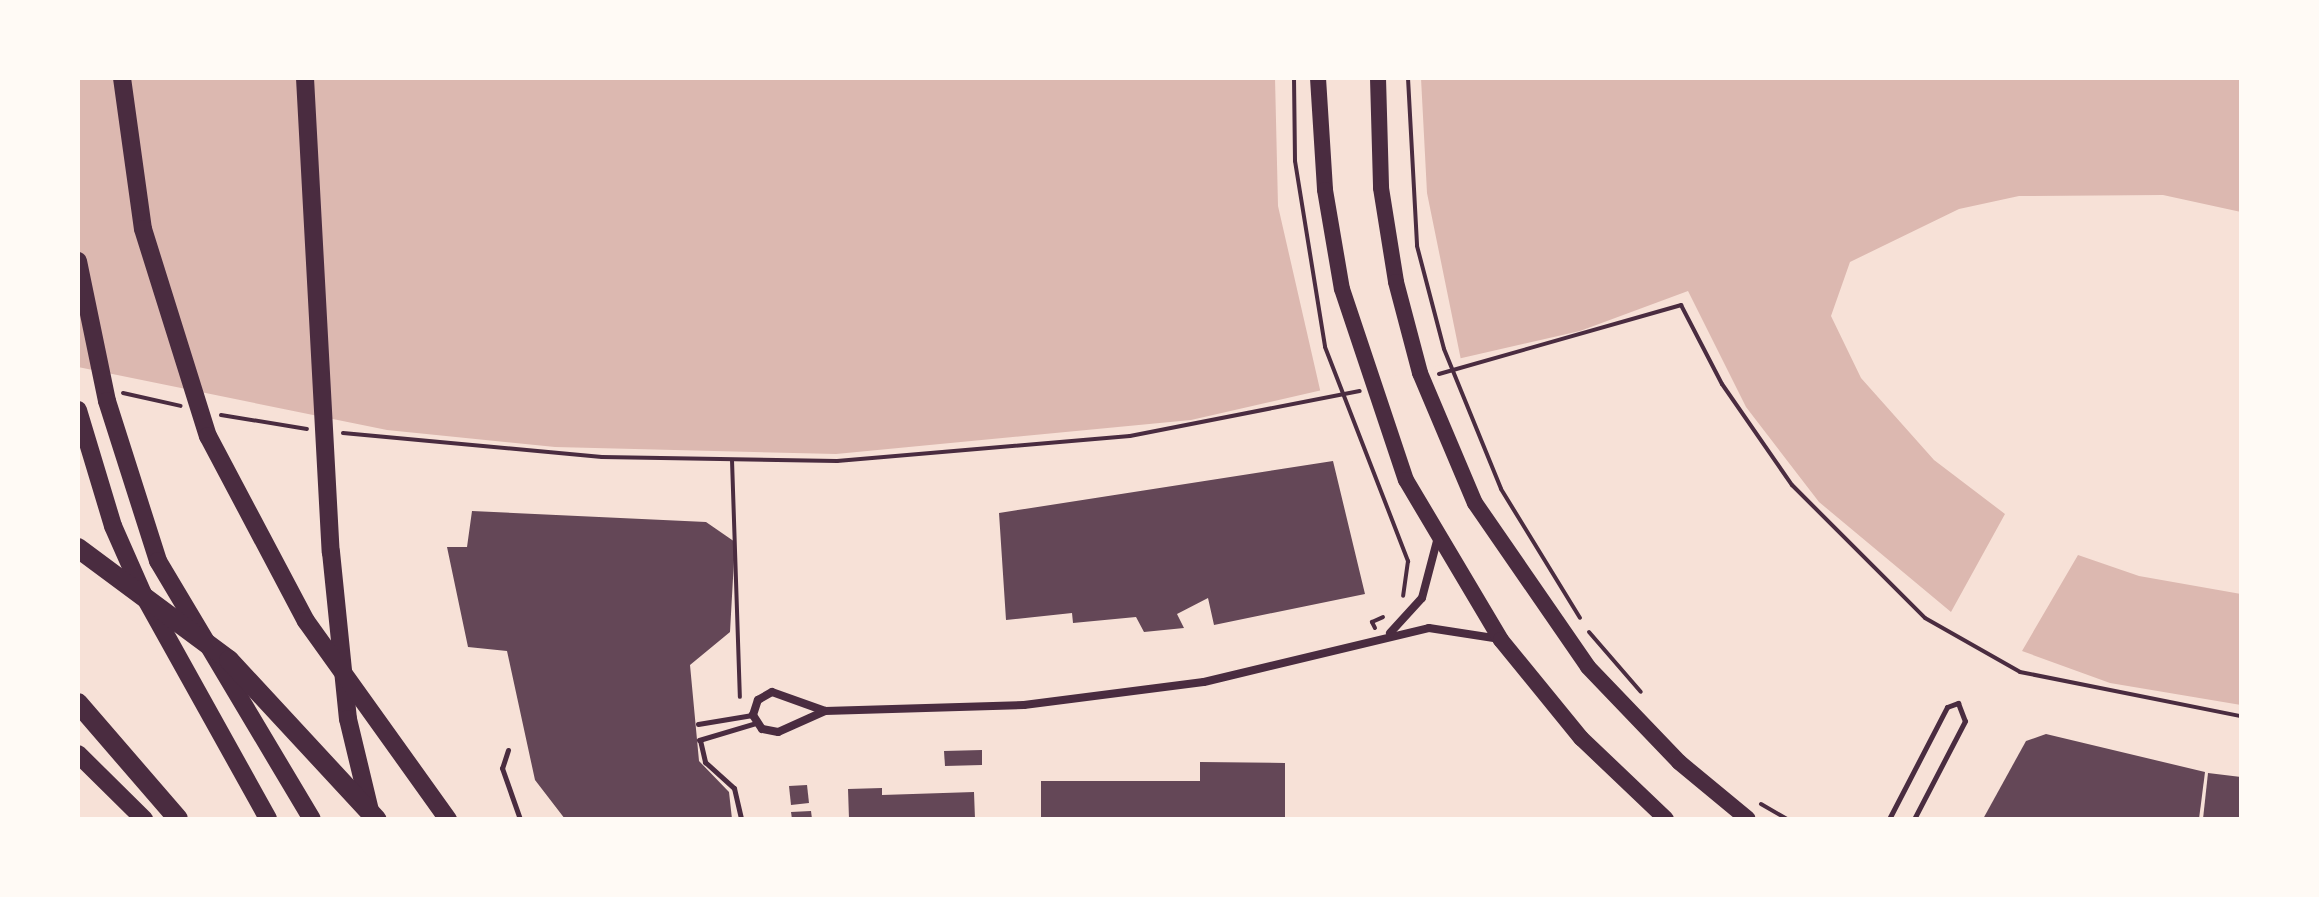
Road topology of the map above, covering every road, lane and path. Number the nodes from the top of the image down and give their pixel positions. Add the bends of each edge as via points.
1 (122, 78) edge
2 (305, 78) edge
3 (1318, 78) edge
4 (1378, 78) edge
5 (1408, 78) edge
6 (78, 261) edge
7 (1422, 378) dead end
8 (1377, 388) dead end
9 (107, 389) dead end
10 (189, 408) dead end
11 (78, 410) edge
12 (215, 413) dead end
13 (318, 430) dead end
14 (331, 432) dead end
15 (732, 460) junction
16 (1401, 541) dead end
17 (1437, 541) junction
18 (78, 548) edge
19 (1381, 638) junction
20 (1501, 640) junction
21 (740, 697) dead end
22 (1649, 701) dead end
23 (78, 703) edge
24 (825, 711) junction
25 (2241, 716) edge
26 (755, 719) junction
27 (698, 724) dead end
28 (508, 750) dead end
29 (78, 754) edge
30 (1754, 798) dead end
31 (144, 819) edge
32 (178, 819) edge
33 (268, 819) edge
34 (312, 819) edge
35 (374, 819) edge
36 (448, 819) edge
37 (520, 819) edge
38 (741, 819) edge
39 (1666, 819) edge
40 (1748, 819) edge
41 (1787, 819) edge
42 (1889, 819) edge
43 (1914, 819) edge

1 - 36 main road via 157,288 208,436 306,621
2 - 35 main road via 331,552 348,719
3 - 17 main road via 1325,190 1342,289 1382,422
4 - 40 main road via 1381,188 1396,282 1420,373 1475,503 1588,667 1679,762
5 - 22 path via 1417,246 1444,349 1501,489 1590,634
6 - 34 main road via 107,401 158,561
7 - 25 path via 1681,305 1722,384 1792,485 1925,618 2020,672
8 - 15 path via 1227,420 1033,448
9 - 10 path
11 - 33 main road via 113,526 182,672
12 - 13 path
14 - 15 path
15 - 21 path
16 - 19 path via 1409,577 1402,598 1372,622
17 - 19 street via 1422,598
17 - 20 main road
18 - 35 highway via 229,660
19 - 20 street via 1453,628
19 - 24 street via 1129,694
20 - 39 main road via 1581,738
23 - 32 highway
24 - 26 street via 778,732
24 - 26 street via 772,692 758,700
26 - 27 lane
26 - 38 lane via 699,740 705,762 734,788
28 - 37 lane via 503,774
29 - 31 main road
30 - 41 path
42 - 43 lane via 1947,707 1958,703 1967,716

